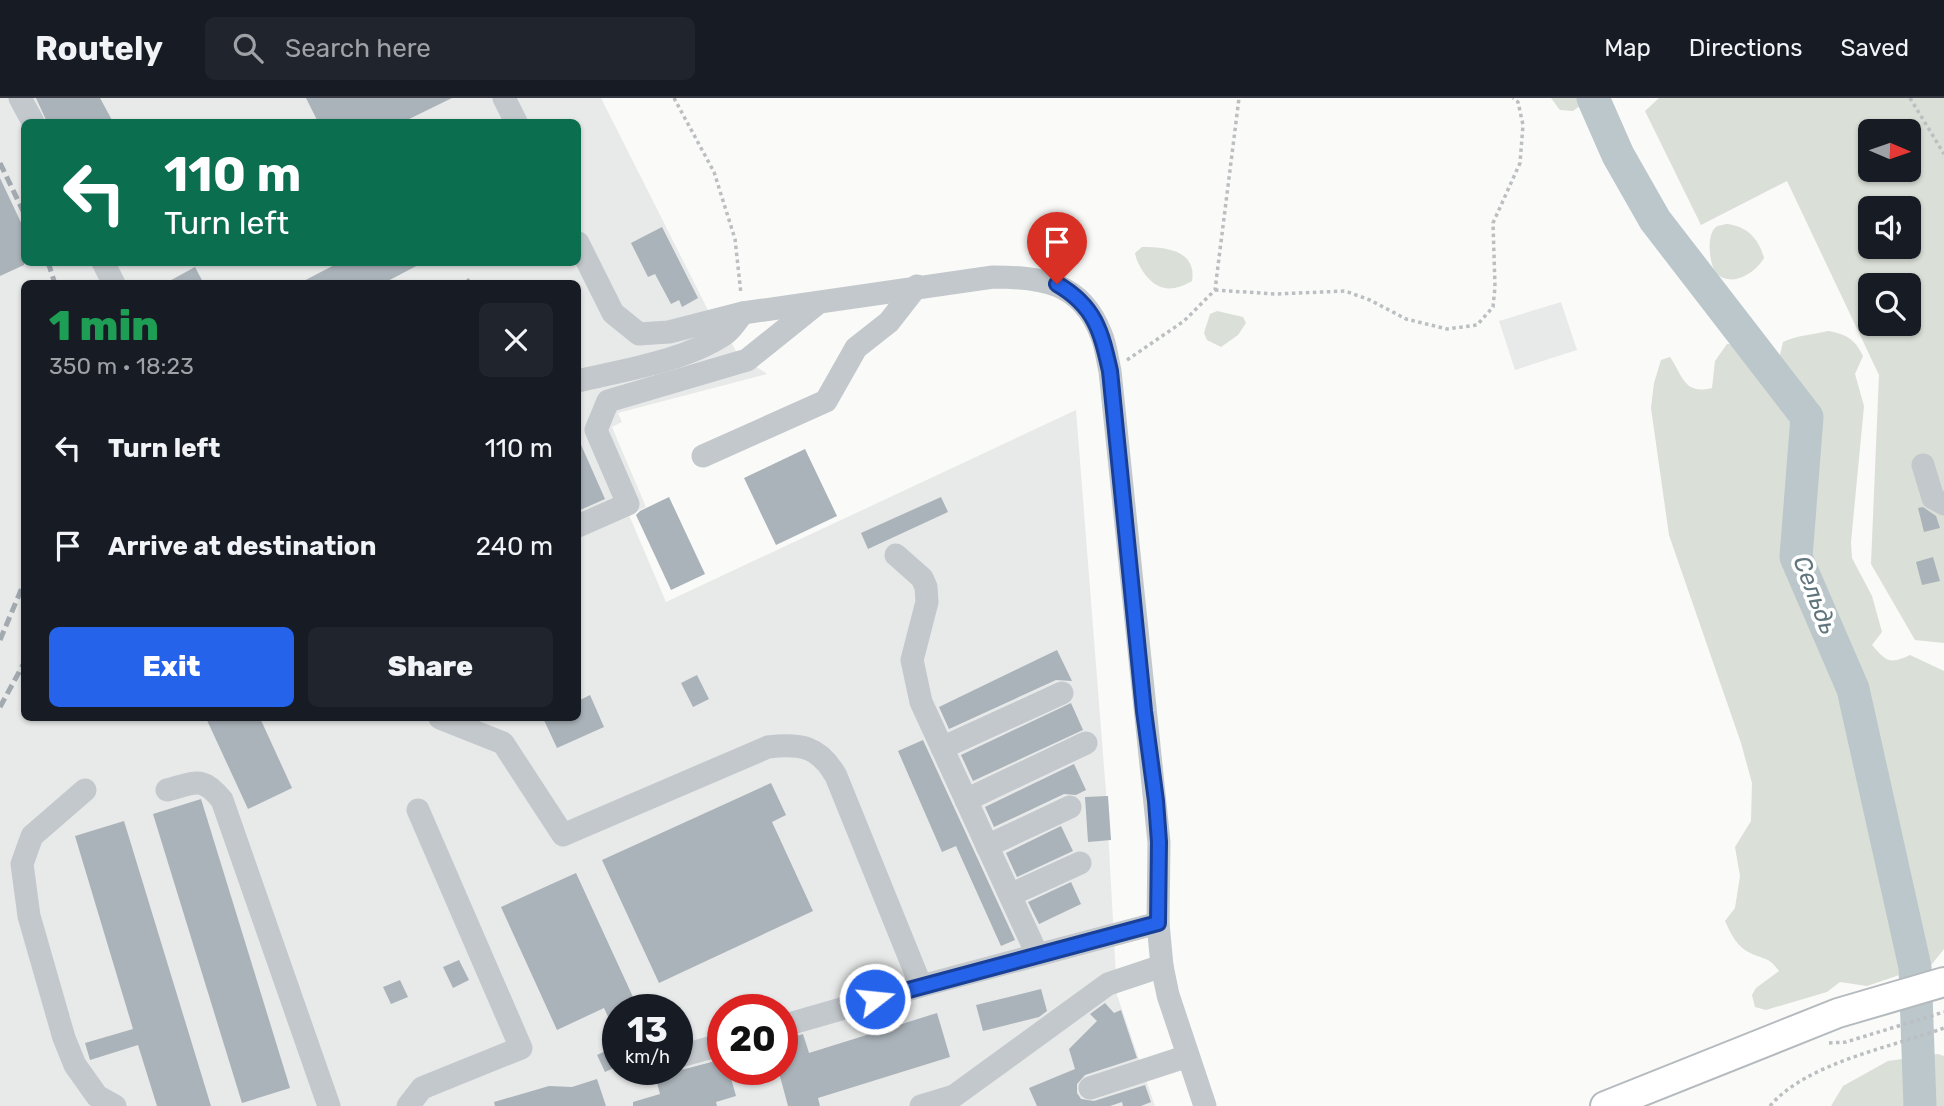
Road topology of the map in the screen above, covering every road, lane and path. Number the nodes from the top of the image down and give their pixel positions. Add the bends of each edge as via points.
1 (20, 98) edge
2 (504, 98) edge
3 (674, 98) edge
4 (1239, 98) edge
5 (1513, 98) edge
6 (1910, 98) edge
7 (31, 119) edge
8 (514, 119) edge
9 (1944, 153) edge
10 (581, 249) edge
11 (917, 286) junction
12 (1215, 290) junction
13 (821, 301) junction
14 (743, 313) junction
15 (1110, 371) junction
16 (581, 380) edge
17 (703, 456) dead end
18 (1923, 465) dead end
19 (1944, 504) edge
20 (581, 525) edge
21 (896, 555) dead end
22 (1062, 692) dead end
23 (448, 721) edge
24 (1086, 744) dead end
25 (942, 748) junction
26 (85, 790) dead end
27 (167, 790) dead end
28 (966, 800) junction
29 (1070, 807) dead end
30 (418, 810) dead end
31 (987, 846) junction
32 (1080, 863) dead end
33 (1010, 895) junction
34 (1158, 923) junction
35 (1037, 954) junction
36 (1162, 966) junction
37 (1944, 982) edge
38 (921, 986) junction
39 (1944, 1012) edge
40 (798, 1021) edge
41 (1944, 1028) edge
42 (1846, 1042) dead end
43 (1188, 1056) junction
44 (1090, 1088) dead end
45 (115, 1106) edge
46 (329, 1106) edge
47 (408, 1106) edge
48 (921, 1106) edge
49 (1205, 1106) edge
50 (1605, 1106) edge
51 (1770, 1106) edge

1 - 7 street
2 - 8 street
3 - 14 path via 714,172 735,239
4 - 12 path
5 - 12 path via 1523,125 1520,163 1493,223 1493,307 1478,325 1447,330 1406,319 1345,291 1275,294
6 - 9 path
10 - 14 street via 613,313 639,334 669,332
11 - 13 street
11 - 15 street via 993,277 1029,277 1057,284 1088,309 1102,335
11 - 17 street via 889,321 856,348 826,401
12 - 15 path via 1184,321
13 - 14 street
13 - 20 street via 747,360 608,401 596,430 628,504
14 - 16 street via 726,333 690,351
15 - 34 street via 1155,793
18 - 19 street via 1933,498
21 - 25 street via 926,587 927,601 912,660 921,702
22 - 25 street
23 - 38 street via 503,743 563,835 768,747 789,744 809,749 826,759 836,776
24 - 28 street
25 - 28 street
26 - 45 street via 32,836 22,864 29,916 64,1038 75,1065 97,1096
27 - 46 street via 198,782 211,787 222,800
28 - 31 street
29 - 31 street
30 - 47 street via 521,1048 422,1088
31 - 33 street
32 - 33 street
33 - 35 street
34 - 35 street
34 - 36 street
35 - 38 street
36 - 43 street
36 - 48 street via 1108,984 954,1096
37 - 50 main road via 1838,1013
38 - 40 street
39 - 42 path
41 - 51 path via 1843,1061 1783,1091
43 - 44 street
43 - 49 street

